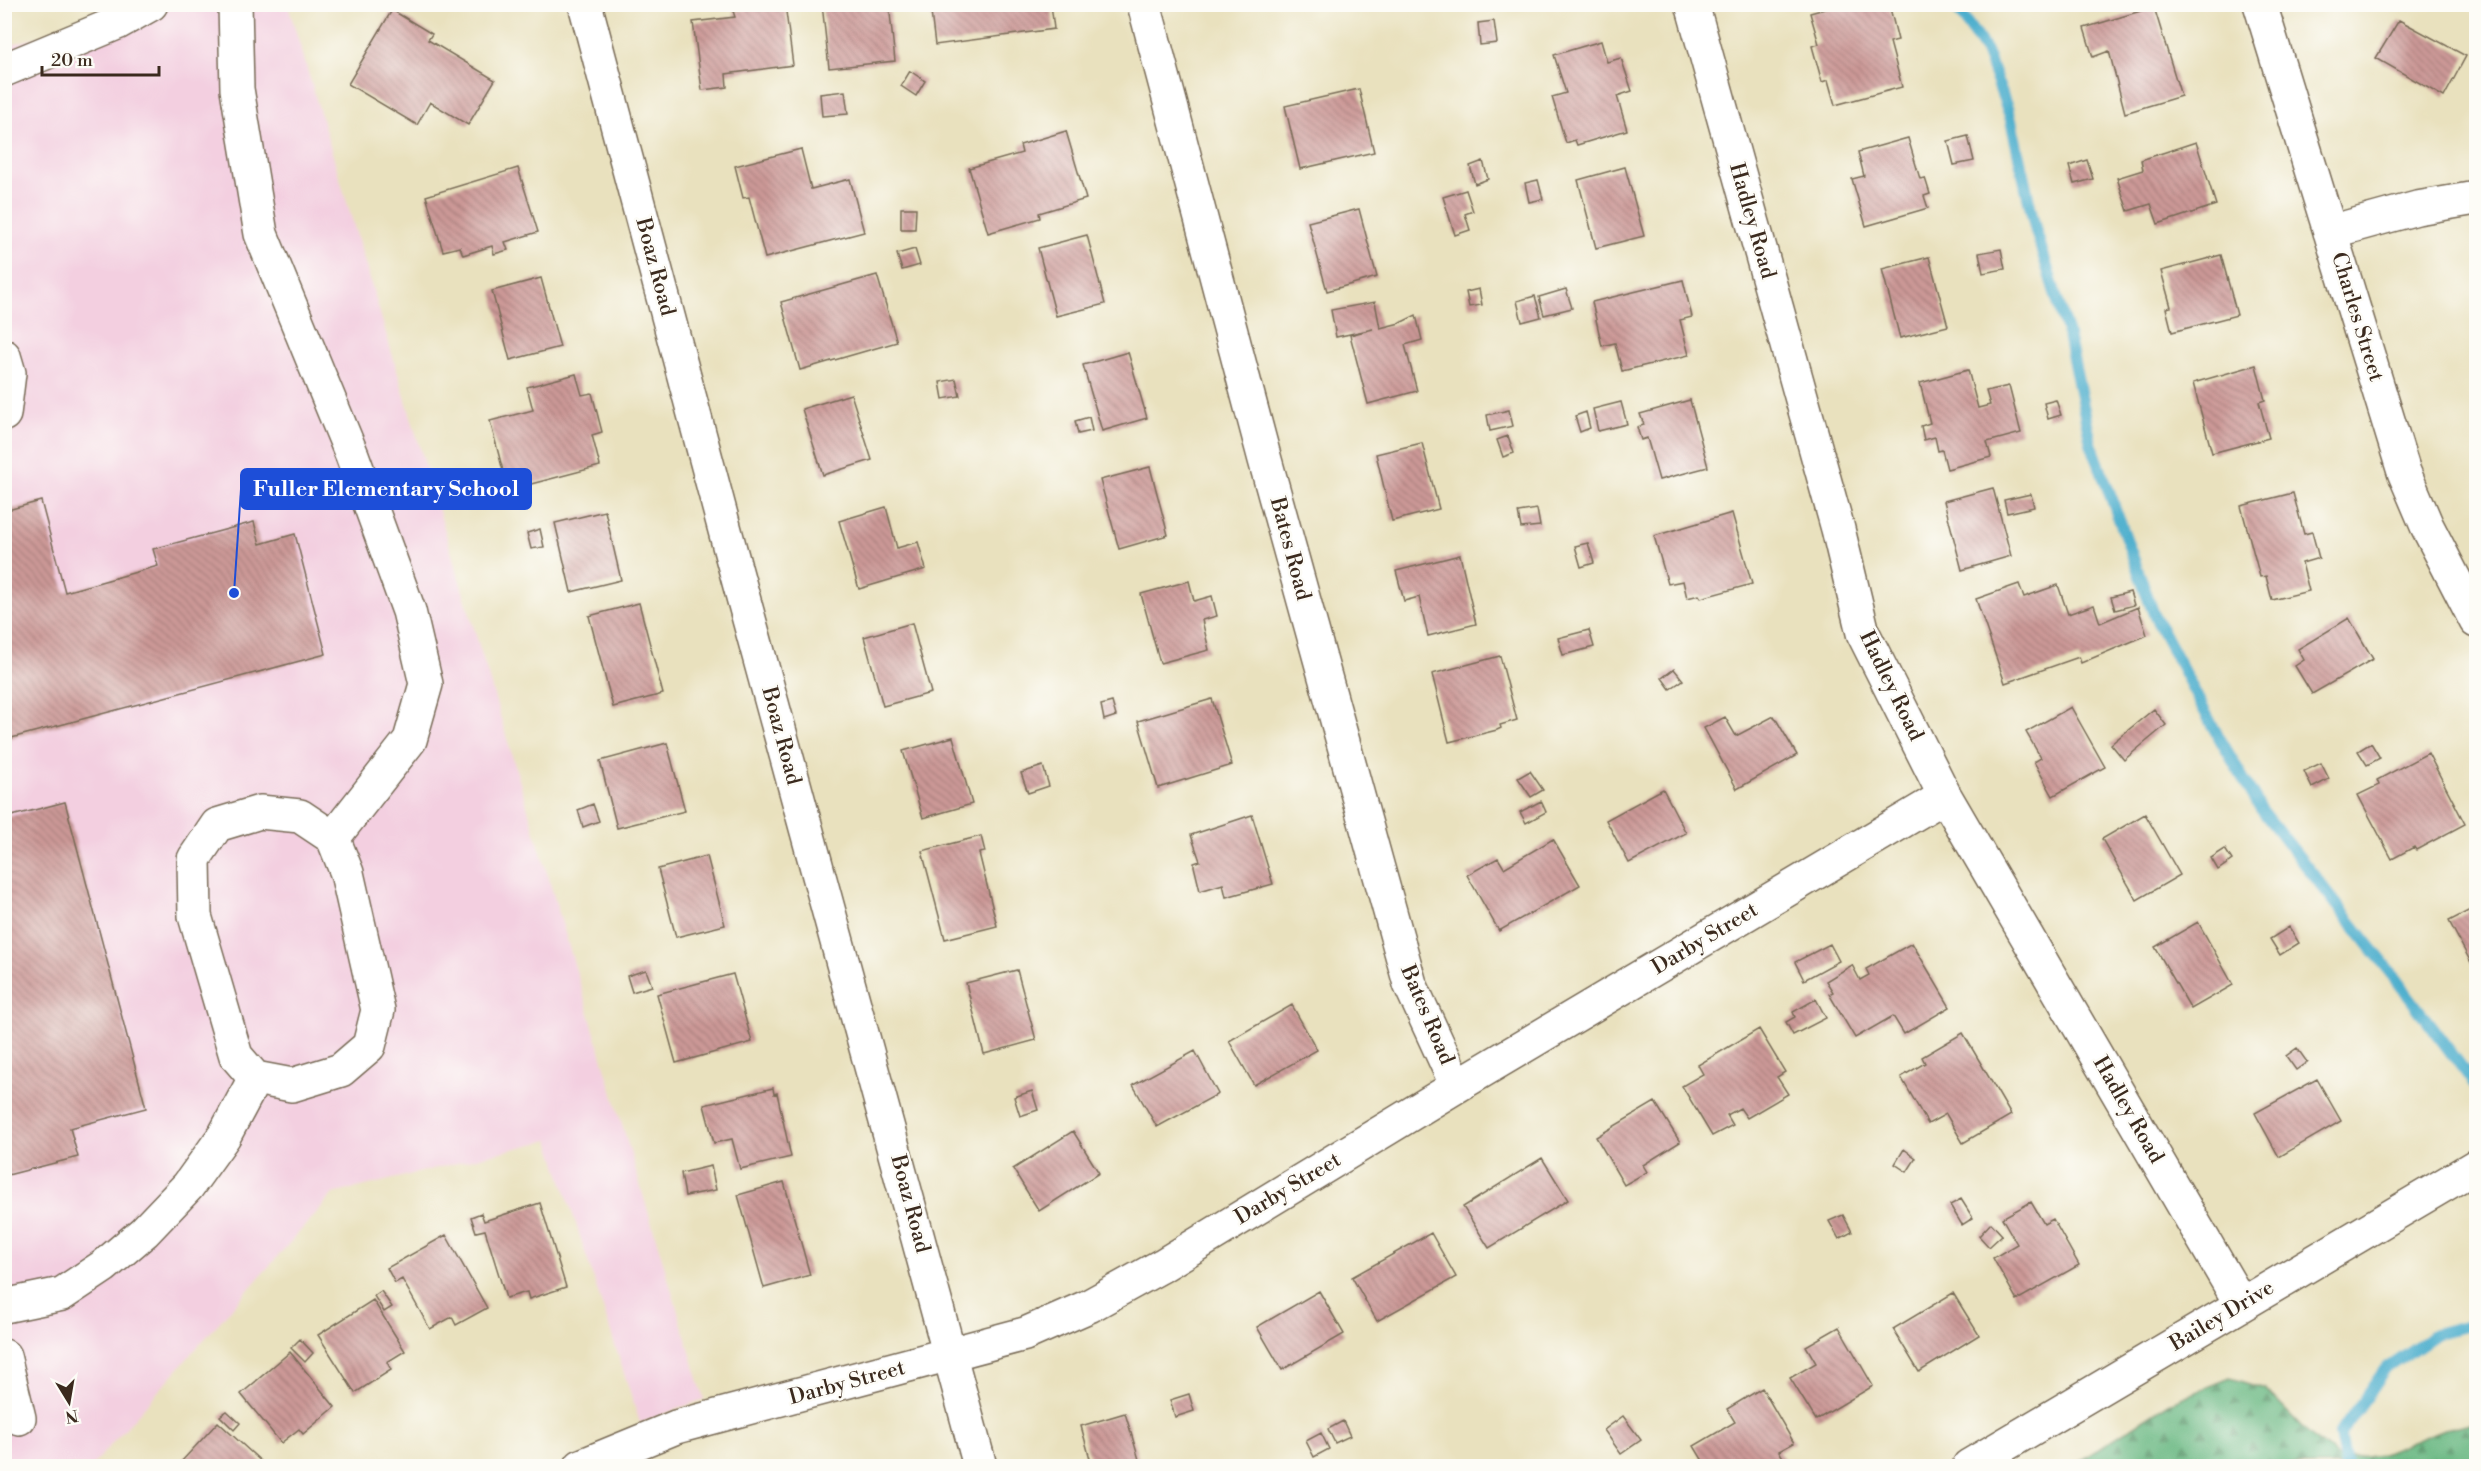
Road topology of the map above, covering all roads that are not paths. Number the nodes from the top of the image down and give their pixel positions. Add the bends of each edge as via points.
1 (151, 4) edge
2 (235, 4) edge
3 (585, 4) edge
4 (1144, 4) edge
5 (1692, 4) edge
6 (2260, 4) edge
7 (4, 70) edge
8 (2476, 198) edge
9 (2330, 232) junction
10 (4, 357) edge
11 (4, 414) edge
12 (2476, 621) edge
13 (1945, 796) junction
14 (333, 838) junction
15 (255, 1078) junction
16 (1457, 1086) junction
17 (2476, 1166) edge
18 (2241, 1305) junction
19 (4, 1306) edge
20 (4, 1356) edge
21 (951, 1356) junction
22 (19, 1418) dead end
23 (581, 1467) edge
24 (980, 1467) edge
25 (1969, 1467) edge

1 - 7 street via 117,23
2 - 14 street via 237,89 261,234 352,455 409,611 426,684 410,740
3 - 21 street, Boaz Road
4 - 16 street, Bates Road via 1410,984
5 - 13 street, Hadley Road via 1838,529 1863,633
6 - 9 street, Charles Street
8 - 9 street via 2417,208
9 - 12 street, Charles Street via 2404,472
10 - 11 street via 9,373
13 - 16 street, Darby Street
13 - 18 street, Hadley Road
14 - 15 street via 347,873 378,1010 369,1046 340,1070 292,1084
14 - 15 street via 300,816 260,812 217,825 194,859 195,916 236,1056
15 - 19 street via 218,1145 188,1186 144,1232 62,1294
16 - 21 street, Darby Street via 1089,1306 1025,1335
17 - 18 street, Bailey Drive
18 - 25 street, Bailey Drive
20 - 22 street
21 - 23 street, Darby Street via 676,1427
21 - 24 street, Boaz Road

